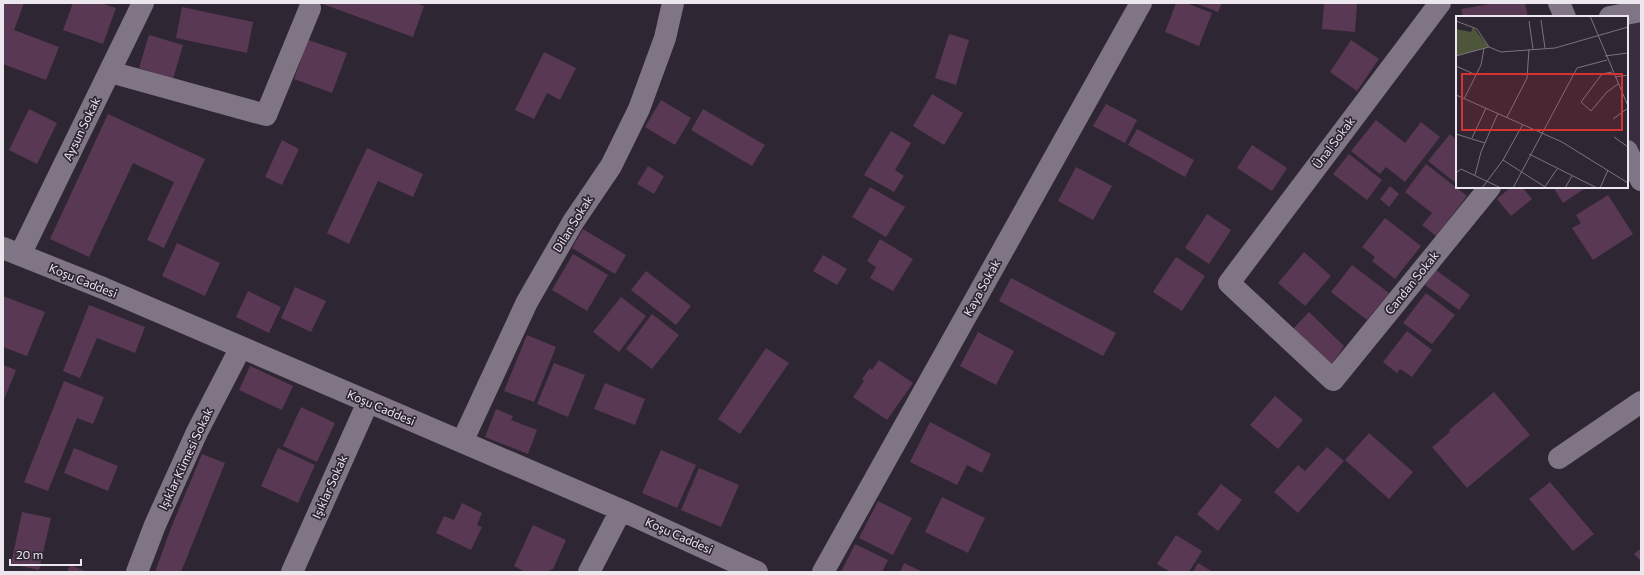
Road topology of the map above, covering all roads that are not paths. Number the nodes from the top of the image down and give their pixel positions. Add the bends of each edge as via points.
1 (672, 3) edge
2 (1141, 3) edge
3 (1440, 3) edge
4 (1559, 3) edge
5 (142, 4) edge
6 (310, 8) dead end
7 (1641, 11) edge
8 (1566, 16) edge
9 (1615, 16) edge
10 (110, 72) junction
11 (1628, 153) edge
12 (1641, 180) edge
13 (1489, 188) edge
14 (12, 251) edge
15 (241, 347) junction
16 (1333, 380) joint
17 (368, 402) junction
18 (1641, 402) edge
19 (462, 442) junction
20 (1559, 458) dead end
21 (621, 510) junction
22 (137, 572) edge
23 (292, 572) edge
24 (589, 572) edge
25 (758, 572) edge
26 (823, 572) edge

1 - 19 street, Dilan Sokak via 665,38 639,109 611,166 573,222 527,302
2 - 26 street, Kaya Sokak
3 - 16 street, Ünal Sokak via 1229,283
4 - 8 street
5 - 10 street, Aysun Sokak
6 - 10 street via 266,115
7 - 9 street
10 - 14 street, Aysun Sokak
11 - 12 street
13 - 16 street, Candan Sokak
14 - 15 street, Koşu Caddesi
15 - 17 street, Koşu Caddesi
15 - 22 street, Işıklar Kümesi Sokak via 197,432
17 - 19 street, Koşu Caddesi
17 - 23 street, Işıklar Sokak
18 - 20 street
19 - 21 street, Koşu Caddesi
21 - 24 street
21 - 25 street, Koşu Caddesi

